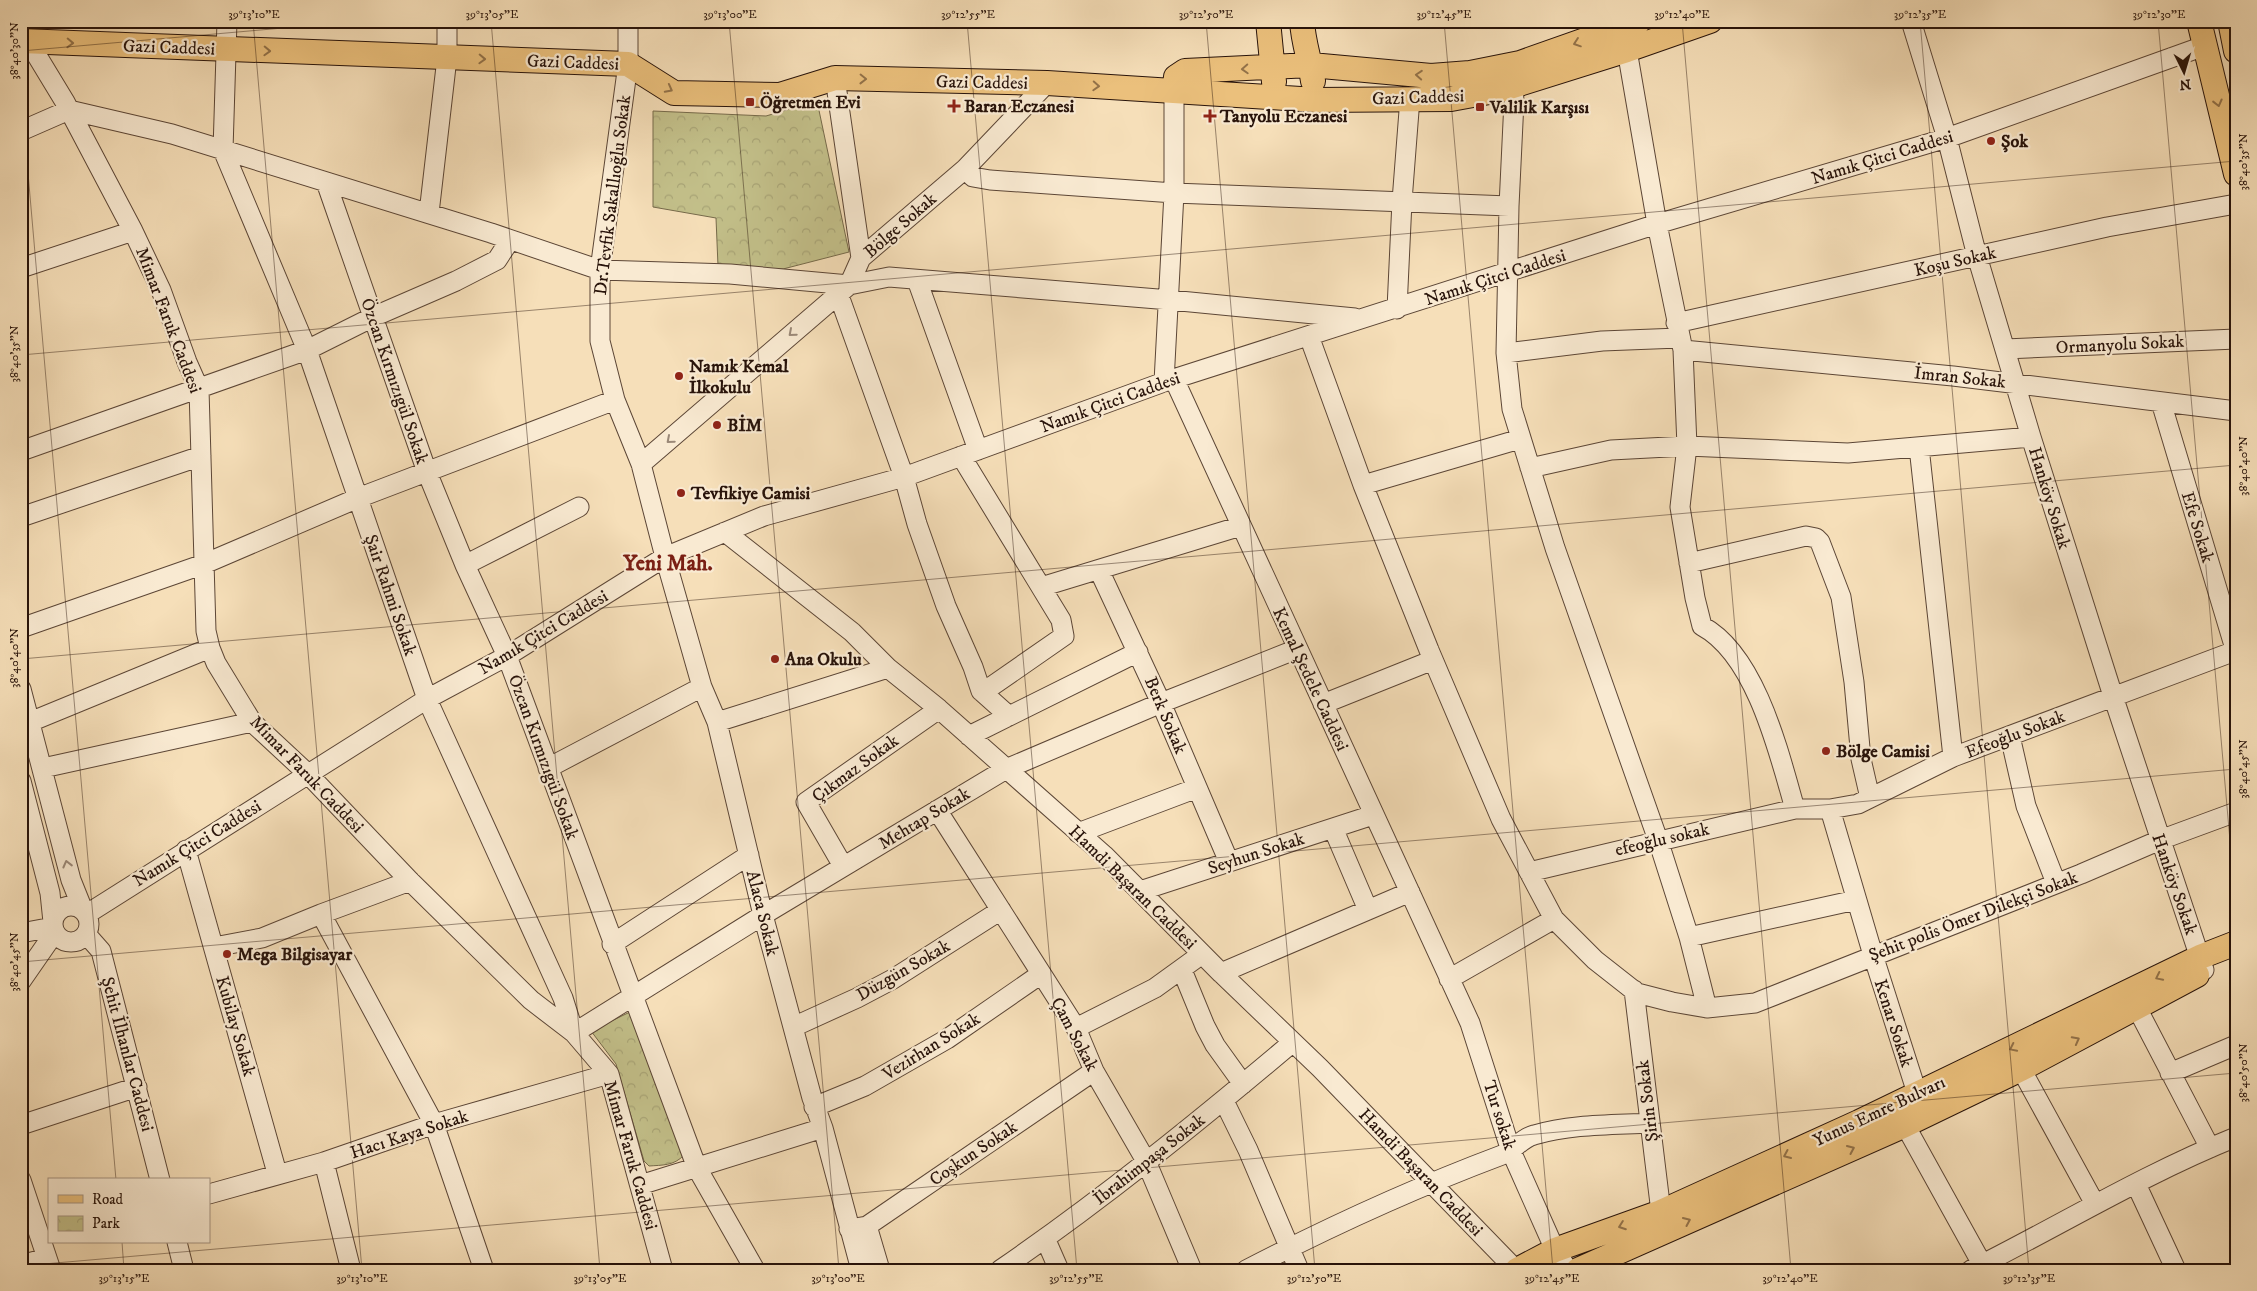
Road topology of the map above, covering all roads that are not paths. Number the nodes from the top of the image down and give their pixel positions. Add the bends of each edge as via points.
1 (227, 21) edge
2 (447, 21) edge
3 (628, 21) edge
4 (1268, 21) edge
5 (1302, 21) edge
6 (1640, 21) edge
7 (1710, 21) edge
8 (1911, 21) edge
9 (2199, 21) edge
10 (2230, 21) edge
11 (25, 41) edge
12 (2204, 46) junction
13 (226, 49) junction
14 (1627, 50) junction
15 (2236, 51) edge
16 (447, 58) junction
17 (628, 64) junction
18 (1311, 65) junction
19 (1272, 67) junction
20 (835, 78) junction
21 (1047, 84) junction
22 (1513, 86) junction
23 (1174, 91) junction
24 (1276, 98) junction
25 (1410, 98) junction
26 (1316, 100) junction
27 (68, 110) junction
28 (21, 131) edge
29 (1948, 138) junction
30 (223, 150) junction
31 (965, 169) junction
32 (2236, 174) edge
33 (326, 182) junction
34 (1174, 193) junction
35 (1402, 201) junction
36 (2236, 204) edge
37 (1509, 206) junction
38 (429, 213) junction
39 (1657, 224) junction
40 (133, 230) junction
41 (510, 240) junction
42 (1977, 256) junction
43 (860, 258) junction
44 (21, 268) edge
45 (600, 270) junction
46 (1508, 272) junction
47 (917, 280) junction
48 (839, 293) junction
49 (1170, 300) junction
50 (1397, 309) junction
51 (373, 316) junction
52 (1364, 319) junction
53 (1309, 336) junction
54 (1679, 337) junction
55 (2236, 339) edge
56 (2005, 349) junction
57 (307, 350) junction
58 (1506, 353) junction
59 (1169, 380) junction
60 (2016, 384) junction
61 (199, 389) junction
62 (615, 400) junction
63 (2161, 402) junction
64 (2236, 411) edge
65 (2031, 437) junction
66 (1520, 439) junction
67 (1687, 446) junction
68 (1919, 448) junction
69 (21, 451) edge
70 (969, 453) junction
71 (201, 456) junction
72 (642, 464) junction
73 (1530, 468) junction
74 (427, 472) junction
75 (904, 477) junction
76 (1363, 485) junction
77 (358, 498) junction
78 (579, 507) dead end
79 (21, 516) edge
80 (1241, 526) junction
81 (725, 532) junction
82 (665, 556) junction
83 (1689, 563) junction
84 (204, 564) junction
85 (465, 565) junction
86 (1099, 570) junction
87 (1041, 587) junction
88 (21, 628) edge
89 (210, 648) junction
90 (1298, 649) junction
91 (1138, 652) junction
92 (2236, 652) edge
93 (506, 656) junction
94 (1433, 660) junction
95 (888, 668) junction
96 (702, 687) junction
97 (21, 689) edge
98 (981, 691) junction
99 (2113, 696) junction
100 (427, 699) junction
101 (1161, 703) junction
102 (1323, 704) junction
103 (939, 709) junction
104 (1009, 716) junction
105 (30, 722) junction
106 (252, 722) junction
107 (716, 722) junction
108 (969, 736) junction
109 (2010, 736) junction
110 (1953, 758) junction
111 (43, 768) junction
112 (548, 768) junction
113 (1006, 769) junction
114 (308, 774) junction
115 (21, 781) edge
116 (1197, 788) junction
117 (1870, 798) junction
118 (1795, 809) junction
119 (1830, 809) junction
120 (937, 810) junction
121 (2236, 812) edge
122 (1373, 815) junction
123 (1332, 828) junction
124 (1078, 833) junction
125 (1658, 840) junction
126 (2160, 840) junction
127 (186, 850) junction
128 (748, 855) junction
129 (1229, 862) junction
130 (843, 866) junction
131 (1528, 872) junction
132 (410, 882) junction
133 (2056, 883) junction
134 (1140, 891) junction
135 (1410, 892) junction
136 (1856, 900) junction
137 (1001, 910) junction
138 (1368, 910) junction
139 (85, 912) junction
140 (321, 914) junction
141 (763, 915) junction
142 (1554, 919) junction
143 (53, 927) junction
144 (21, 933) edge
145 (86, 934) junction
146 (1689, 937) junction
147 (2236, 943) edge
148 (612, 944) junction
149 (214, 947) junction
150 (1202, 954) junction
151 (1873, 955) junction
152 (2236, 956) edge
153 (2202, 964) junction
154 (1182, 970) junction
155 (1220, 973) junction
156 (1041, 974) junction
157 (1449, 979) junction
158 (21, 981) edge
159 (1634, 990) junction
160 (632, 997) junction
161 (1708, 1008) junction
162 (2137, 1008) junction
163 (797, 1023) junction
164 (1076, 1028) junction
165 (574, 1033) junction
166 (1293, 1042) junction
167 (2236, 1045) edge
168 (2021, 1069) junction
169 (1094, 1071) junction
170 (2170, 1073) junction
171 (609, 1074) junction
172 (1243, 1084) junction
173 (136, 1087) junction
174 (1917, 1093) junction
175 (1224, 1101) junction
176 (814, 1107) junction
177 (1650, 1123) junction
178 (434, 1124) junction
179 (21, 1125) edge
180 (1905, 1125) junction
181 (823, 1128) junction
182 (2236, 1137) edge
183 (2210, 1148) junction
184 (1511, 1151) junction
185 (1146, 1161) junction
186 (324, 1162) junction
187 (697, 1168) junction
188 (277, 1173) junction
189 (159, 1178) edge
190 (21, 1180) edge
191 (1431, 1182) junction
192 (2136, 1184) junction
193 (640, 1185) junction
194 (210, 1194) edge
195 (2095, 1204) junction
196 (1660, 1212) junction
197 (858, 1227) junction
198 (1045, 1238) junction
199 (178, 1244) edge
200 (1289, 1248) junction
201 (1555, 1250) junction
202 (50, 1254) edge
203 (1610, 1262) edge
204 (21, 1265) edge
205 (1976, 1267) edge
206 (184, 1270) edge
207 (351, 1270) edge
208 (484, 1270) edge
209 (662, 1270) edge
210 (755, 1270) edge
211 (861, 1270) edge
212 (880, 1270) edge
213 (1000, 1270) edge
214 (1059, 1270) edge
215 (1192, 1270) edge
216 (1246, 1270) edge
217 (1298, 1270) edge
218 (1517, 1270) edge
219 (1568, 1270) edge
220 (1578, 1270) edge
221 (2176, 1270) edge

1 - 13 street
2 - 16 street
3 - 17 street, Dr.Tevfik Sakallıoğlu Sokak
4 - 19 main road
5 - 18 main road
6 -> 18 main road, Gazi Caddesi via 1520,63 1470,73 1431,76
7 - 14 main road, Gazi Caddesi
8 - 29 street, Hanköy Sokak
9 - 12 main road
10 - 15 main road
11 -> 13 main road, Gazi Caddesi
11 - 27 street, Mimar Faruk Caddesi
12 - 29 street, Namık Çitci Caddesi
12 -> 32 main road
13 -> 16 main road, Gazi Caddesi
13 - 30 street
14 - 22 main road, Gazi Caddesi
14 - 39 street
16 -> 17 main road, Gazi Caddesi
16 - 38 street
17 -> 20 main road, Gazi Caddesi via 674,93 780,95
17 - 45 street, Dr.Tevfik Sakallıoğlu Sokak
18 - 19 main road, Gazi Caddesi
18 - 26 main road
19 -> 23 main road, Gazi Caddesi via 1185,71 1176,78
19 - 24 main road
20 -> 21 main road, Gazi Caddesi
20 - 43 street
21 -> 23 main road, Gazi Caddesi
21 - 31 street, Bölge Sokak
22 - 25 main road, Gazi Caddesi via 1451,99
22 - 37 street
23 - 24 main road, Gazi Caddesi
23 - 34 street
24 - 26 main road, Gazi Caddesi
25 - 26 main road, Gazi Caddesi
25 - 35 street
27 - 28 street
27 - 30 street via 172,134
27 - 40 street, Mimar Faruk Caddesi
29 - 39 street, Namık Çitci Caddesi
29 - 42 street, Hanköy Sokak
30 - 33 street
30 - 57 street, Şair Rahmi Sokak
31 - 34 street via 973,176 990,180
31 - 43 street, Bölge Sokak
33 - 38 street
33 - 51 street, Özcan Kırmızıgül Sokak
34 - 35 street
34 - 49 street
35 - 37 street
35 - 50 street
36 - 42 street, Koşu Sokak via 2106,227
37 - 46 street
38 - 41 street
39 - 46 street, Namık Çitci Caddesi
39 - 54 street
40 - 44 street
40 - 61 street, Mimar Faruk Caddesi via 161,290
41 - 45 street
41 - 51 street via 497,260 456,282
42 - 54 street, Koşu Sokak
42 - 56 street, Hanköy Sokak
43 - 48 street, Bölge Sokak
45 - 48 street via 730,274
45 - 62 street, Dr.Tevfik Sakallıoğlu Sokak via 600,341
46 - 50 street, Namık Çitci Caddesi
46 - 58 street
47 - 48 street via 889,278
47 - 49 street
47 - 70 street
48 -> 72 street, Bölge Sokak
48 - 75 street
49 - 52 street
49 - 59 street
50 - 52 street, Namık Çitci Caddesi
51 - 57 street
51 - 74 street, Özcan Kırmızıgül Sokak
52 - 53 street, Namık Çitci Caddesi
53 - 59 street, Namık Çitci Caddesi
53 - 76 street, Şehit polis Ömer Dilekçi Sokak
54 - 58 street via 1602,341
54 - 60 street, İmran Sokak
54 - 67 street
55 - 56 street, Ormanyolu Sokak
56 - 60 street, Hanköy Sokak
57 - 61 street
57 - 77 street, Şair Rahmi Sokak
58 - 66 street via 1512,409
59 - 70 street, Namık Çitci Caddesi
59 - 80 street, Kemal Şedele Caddesi
60 - 63 street, İmran Sokak
60 - 65 street, Hanköy Sokak
61 - 69 street
61 - 71 street, Mimar Faruk Caddesi
62 - 72 street, Dr.Tevfik Sakallıoğlu Sokak
62 - 74 street
63 - 64 street, İmran Sokak
63 - 92 street, Efe Sokak
65 - 68 street
65 - 99 street, Hanköy Sokak
66 - 73 street
66 - 76 street
67 - 68 street via 1848,453
67 - 73 street via 1611,450
67 - 83 street via 1680,507
68 - 110 street
70 - 75 street, Namık Çitci Caddesi
70 - 87 street
71 - 79 street
71 - 84 street, Mimar Faruk Caddesi
72 - 82 street, Dr.Tevfik Sakallıoğlu Sokak
73 - 125 street
74 - 77 street
74 - 85 street, Özcan Kırmızıgül Sokak
75 - 81 street, Namık Çitci Caddesi via 764,516
75 - 98 street via 946,606
76 - 94 street, Şehit polis Ömer Dilekçi Sokak
77 - 84 street
77 - 100 street, Şair Rahmi Sokak
78 - 85 street
80 - 86 street
80 - 90 street, Kemal Şedele Caddesi
81 - 82 street, Namık Çitci Caddesi
81 - 95 street, Hamdi Başaran Caddesi via 852,632
82 - 93 street, Namık Çitci Caddesi
82 - 96 street, Alaca Sokak
83 - 117 street via 1806,536 1820,542 1840,597 1854,682 1860,758
83 - 118 street via 1702,626 1716,633 1734,654 1768,715
84 - 88 street
84 - 89 street, Mimar Faruk Caddesi via 206,631
85 - 93 street, Özcan Kırmızıgül Sokak
86 - 87 street
86 - 91 street, Berk Sokak
87 - 98 street via 1061,620 1064,636
89 - 105 street
89 - 106 street, Mimar Faruk Caddesi
90 - 101 street, Mehtap Sokak
90 - 102 street, Kemal Şedele Caddesi
91 - 101 street, Berk Sokak
91 - 104 street
92 - 99 street, Efeoğlu Sokak
93 - 100 street, Namık Çitci Caddesi
93 - 112 street, Özcan Kırmızıgül Sokak
94 - 102 street
94 - 131 street, Şehit polis Ömer Dilekçi Sokak via 1501,819
95 - 103 street, Hamdi Başaran Caddesi
95 - 107 street
96 - 107 street, Alaca Sokak
96 - 112 street
97 - 105 street
98 - 104 street
99 - 109 street, Efeoğlu Sokak
99 - 126 street, Hanköy Sokak
100 - 114 street, Namık Çitci Caddesi
100 - 165 street, Şair Rahmi Sokak via 563,998
101 - 113 street, Mehtap Sokak
101 - 116 street, Berk Sokak
102 - 122 street, Kemal Şedele Caddesi
103 - 108 street, Hamdi Başaran Caddesi
103 - 130 street, Çıkmaz Sokak via 806,802
104 - 108 street
105 - 111 street
106 - 111 street
106 - 114 street, Mimar Faruk Caddesi
107 - 128 street, Alaca Sokak
108 - 113 street, Hamdi Başaran Caddesi
109 - 110 street, Efeoğlu Sokak
109 - 133 street via 2026,806
110 - 117 street, Efeoğlu Sokak
139 -> 111 street via 71,880
112 - 148 street, Özcan Kırmızıgül Sokak
113 - 120 street, Mehtap Sokak
113 - 124 street, Hamdi Başaran Caddesi
114 - 127 street, Namık Çitci Caddesi
114 - 132 street, Mimar Faruk Caddesi
115 - 143 street via 50,893
116 - 124 street
116 - 129 street, Berk Sokak
117 - 119 street, Efeoğlu Sokak via 1858,804
118 - 119 street, Efeoğlu Sokak
118 - 125 street, efeoğlu sokak
119 - 136 street, Kenar Sokak
120 - 130 street, Mehtap Sokak
120 - 137 street, Çam Sokak
121 - 126 street, Şehit polis Ömer Dilekçi Sokak
122 - 123 street, Seyhun Sokak
122 - 135 street, Kemal Şedele Caddesi
123 - 129 street, Seyhun Sokak
123 - 138 street
124 - 134 street, Hamdi Başaran Caddesi
125 - 131 street, efeoğlu sokak
125 - 146 street
126 - 133 street, Şehit polis Ömer Dilekçi Sokak
126 - 153 street, Hanköy Sokak
127 - 139 street, Namık Çitci Caddesi
127 - 149 street, Kubilay Sokak
128 - 141 street, Alaca Sokak
128 - 148 street
129 - 134 street, Seyhun Sokak
130 - 141 street, Mehtap Sokak
131 - 142 street, Şehit polis Ömer Dilekçi Sokak
132 - 140 street
132 - 165 street, Mimar Faruk Caddesi via 531,1000
133 - 151 street, Şehit polis Ömer Dilekçi Sokak
134 - 150 street, Hamdi Başaran Caddesi
135 - 138 street
135 - 157 street, Kemal Şedele Caddesi
136 - 146 street
136 - 151 street, Kenar Sokak
137 - 156 street, Çam Sokak
137 - 163 street, Düzgün Sokak via 893,979
138 - 155 street
139 - 143 street via 73,905 63,907 56,913
139 - 145 street via 89,924
140 - 149 street via 262,938
140 - 178 street
141 - 160 street, Mehtap Sokak
141 - 163 street, Alaca Sokak
142 - 157 street
142 - 159 street, Şehit polis Ömer Dilekçi Sokak via 1595,960
143 - 144 street
143 - 145 street via 62,940 73,942
143 - 158 street
145 - 173 street, Şehit İlhanlar Caddesi via 101,951
146 - 161 street
147 - 153 main road, Yunus Emre Bulvarı
148 - 160 street, Özcan Kırmızıgül Sokak
149 - 188 street, Kubilay Sokak
150 - 154 street
150 - 155 street, Hamdi Başaran Caddesi
151 - 161 street, Şehit polis Ömer Dilekçi Sokak via 1755,1003
151 - 174 street, Kenar Sokak
152 - 153 main road, Yunus Emre Bulvarı
153 - 162 main road, Yunus Emre Bulvarı
153 -> 174 main road, Yunus Emre Bulvarı
154 - 164 street via 1155,988
154 - 172 street via 1212,1039
155 - 166 street, Hamdi Başaran Caddesi
156 - 164 street, Çam Sokak
156 - 176 street, Vezirhan Sokak via 947,1039 865,1086
157 - 184 street, Tur sokak via 1470,1023
159 - 161 street, Şehit polis Ömer Dilekçi Sokak via 1672,1002
159 - 177 street, Şirin Sokak
160 - 165 street, Mehtap Sokak
160 - 187 street, Özcan Kırmızıgül Sokak
168 -> 162 main road, Yunus Emre Bulvarı
162 - 170 street
163 - 176 street, Alaca Sokak
164 - 169 street, Çam Sokak
165 - 171 street, Mimar Faruk Caddesi
166 - 172 street, İbrahimpaşa Sokak
166 - 191 street, Hamdi Başaran Caddesi
167 - 170 street
168 - 180 main road, Yunus Emre Bulvarı
168 - 195 street
169 - 185 street, Çam Sokak
169 - 197 street, Coşkun Sokak
170 - 183 street
171 - 178 street, Hacı Kaya Sokak
171 - 193 street, Mimar Faruk Caddesi
172 - 175 street, İbrahimpaşa Sokak
173 - 179 street
173 - 189 street, Şehit İlhanlar Caddesi
174 -> 196 main road, Yunus Emre Bulvarı
175 - 185 street, İbrahimpaşa Sokak
175 - 200 street
176 - 181 street, Alaca Sokak
177 - 184 street via 1568,1127 1531,1135
177 - 196 street, Şirin Sokak
178 - 186 street, Hacı Kaya Sokak
178 - 208 street
203 -> 180 main road, Yunus Emre Bulvarı
180 - 205 street
181 - 187 street
181 - 197 street, Alaca Sokak
182 - 183 street
183 - 192 street
184 - 191 street
184 - 201 street, Tur sokak
185 - 198 street, İbrahimpaşa Sokak
185 - 215 street, Çam Sokak
186 - 188 street, Hacı Kaya Sokak
186 - 207 street
187 - 193 street
187 - 210 street, Özcan Kırmızıgül Sokak
188 - 194 street, Hacı Kaya Sokak
190 - 202 street
191 - 200 street
191 - 218 street, Hamdi Başaran Caddesi
192 - 195 street
192 - 221 street
193 - 209 street, Mimar Faruk Caddesi
195 - 205 street
196 -> 201 main road, Yunus Emre Bulvarı
197 - 211 street, Alaca Sokak
197 - 212 street
198 - 213 street, İbrahimpaşa Sokak
198 - 214 street
199 - 206 street
200 - 216 street
200 - 217 street
201 - 218 main road, Yunus Emre Bulvarı
201 - 219 street
202 - 204 street
203 - 220 main road, Yunus Emre Bulvarı

